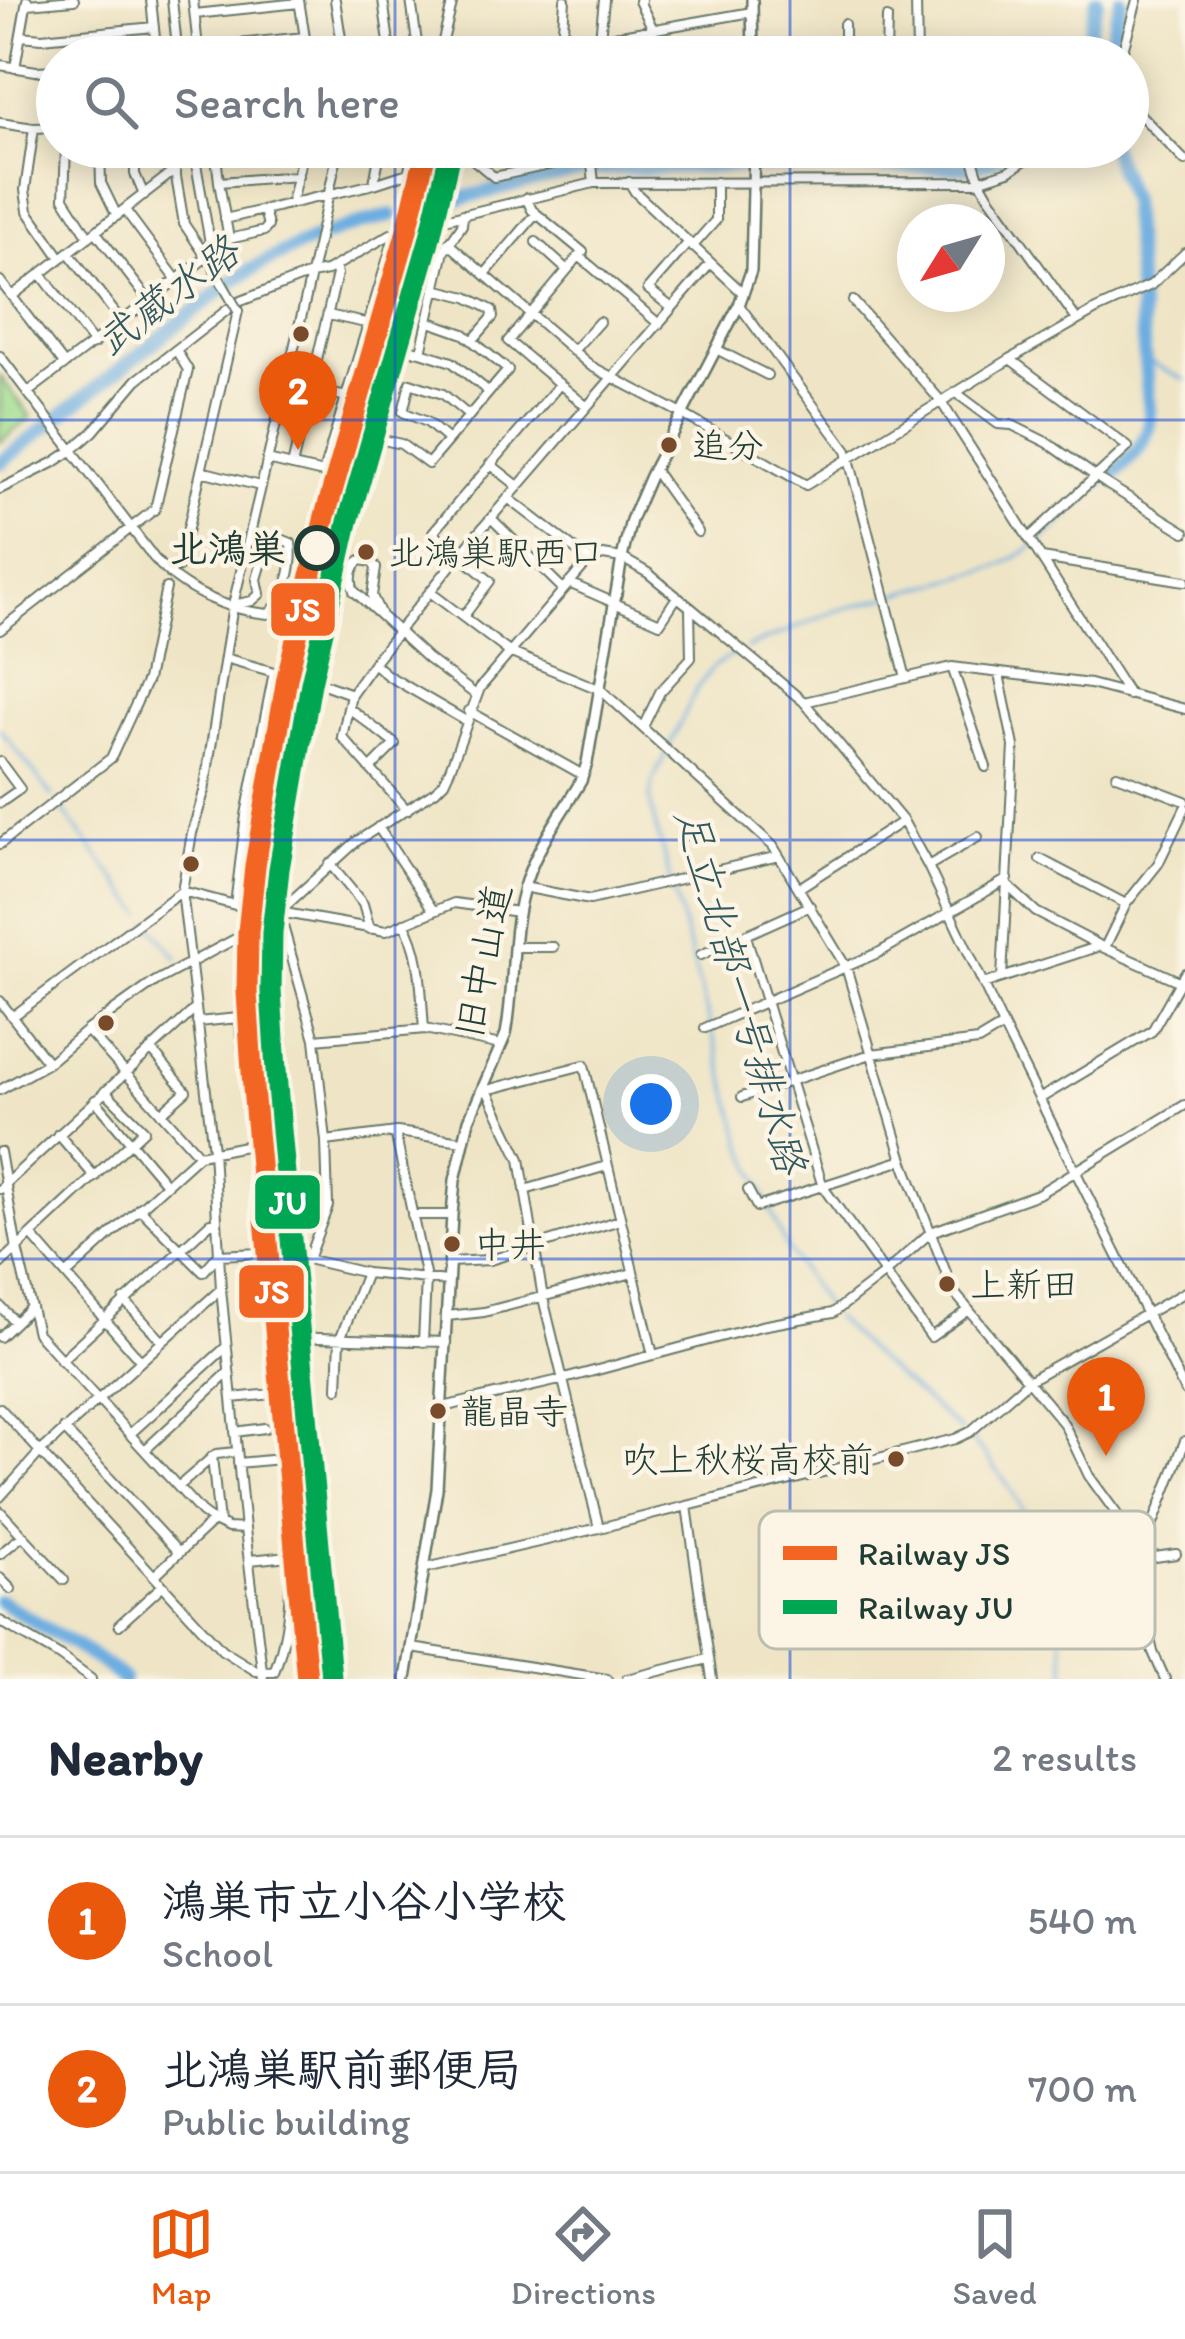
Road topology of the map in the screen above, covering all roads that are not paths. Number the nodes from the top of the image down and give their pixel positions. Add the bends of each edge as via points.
1 (74, 0) edge
2 (151, 0) edge
3 (172, 0) edge
4 (194, 0) edge
5 (335, 0) edge
6 (383, 0) edge
7 (411, 0) edge
8 (453, 0) edge
9 (566, 0) edge
10 (604, 0) edge
11 (641, 0) edge
12 (916, 0) edge
13 (1137, 0) edge
14 (27, 2) edge
15 (299, 2) edge
16 (752, 6) edge
17 (195, 14) junction
18 (887, 19) dead end
19 (844, 24) dead end
20 (154, 27) junction
21 (653, 29) junction
22 (618, 34) joint
23 (21, 36) junction
24 (62, 36) edge
25 (155, 36) edge
26 (176, 36) edge
27 (196, 36) edge
28 (305, 36) edge
29 (341, 36) edge
30 (388, 36) edge
31 (416, 36) edge
32 (444, 36) edge
33 (563, 36) edge
34 (600, 36) edge
35 (609, 36) edge
36 (753, 36) edge
37 (844, 36) edge
38 (887, 36) edge
39 (917, 36) edge
40 (1127, 36) edge
41 (36, 37) edge
42 (0, 65) edge
43 (14, 68) junction
44 (36, 69) edge
45 (0, 123) edge
46 (1149, 124) edge
47 (34, 128) joint
48 (1185, 161) edge
49 (65, 168) edge
50 (101, 168) edge
51 (135, 168) edge
52 (174, 168) edge
53 (197, 168) edge
54 (218, 168) edge
55 (300, 168) edge
56 (334, 168) edge
57 (377, 168) edge
58 (409, 168) edge
59 (483, 168) edge
60 (531, 168) edge
61 (592, 168) edge
62 (754, 168) edge
63 (977, 168) edge
64 (1014, 168) edge
65 (175, 171) junction
66 (298, 176) junction
67 (979, 178) junction
68 (594, 180) junction
69 (754, 180) junction
70 (219, 182) junction
71 (629, 182) junction
72 (716, 182) junction
73 (374, 184) junction
74 (329, 193) junction
75 (144, 195) junction
76 (526, 198) junction
77 (291, 203) junction
78 (264, 210) junction
79 (121, 213) junction
80 (463, 214) junction
81 (536, 214) junction
82 (225, 219) junction
83 (93, 234) junction
84 (536, 242) dead end
85 (448, 243) junction
86 (690, 245) junction
87 (1185, 253) edge
88 (65, 255) junction
89 (579, 256) junction
90 (710, 264) junction
91 (335, 266) junction
92 (568, 270) junction
93 (311, 272) junction
94 (41, 274) junction
95 (485, 274) junction
96 (0, 280) edge
97 (177, 280) junction
98 (435, 290) junction
99 (12, 296) junction
100 (741, 299) junction
101 (149, 301) junction
102 (853, 301) dead end
103 (672, 308) junction
104 (328, 314) junction
105 (531, 314) junction
106 (1077, 320) junction
107 (428, 321) junction
108 (122, 322) junction
109 (599, 322) dead end
110 (370, 323) junction
111 (659, 324) junction
112 (472, 340) junction
113 (94, 344) junction
114 (389, 346) junction
115 (716, 349) junction
116 (176, 350) junction
117 (573, 351) junction
118 (421, 352) junction
119 (0, 356) edge
120 (1010, 359) junction
121 (64, 364) junction
122 (767, 375) dead end
123 (612, 377) junction
124 (560, 384) junction
125 (310, 389) junction
126 (489, 392) junction
127 (956, 392) junction
128 (27, 393) junction
129 (347, 397) junction
130 (940, 400) junction
131 (586, 406) junction
132 (682, 414) junction
133 (469, 416) junction
134 (366, 436) junction
135 (448, 440) junction
136 (69, 448) junction
137 (850, 457) junction
138 (267, 460) junction
139 (490, 464) junction
140 (292, 466) junction
141 (653, 469) junction
142 (201, 471) junction
143 (1097, 477) junction
144 (256, 485) dead end
145 (518, 486) junction
146 (1, 489) edge
147 (508, 498) junction
148 (491, 518) junction
149 (131, 527) junction
150 (698, 532) dead end
151 (1185, 532) edge
152 (1035, 547) junction
153 (460, 554) junction
154 (622, 558) junction
155 (589, 560) junction
156 (179, 566) dead end
157 (1185, 581) edge
158 (566, 586) junction
159 (166, 588) dead end
160 (430, 592) junction
161 (677, 597) junction
162 (233, 605) junction
163 (615, 605) junction
164 (690, 607) junction
165 (380, 613) junction
166 (463, 617) junction
167 (0, 630) edge
168 (399, 631) junction
169 (509, 652) junction
170 (225, 658) junction
171 (373, 663) junction
172 (952, 667) junction
173 (999, 674) junction
174 (906, 677) junction
175 (601, 690) junction
176 (351, 694) junction
177 (1129, 694) junction
178 (476, 695) junction
179 (804, 702) junction
180 (349, 708) junction
181 (1185, 709) edge
182 (467, 716) junction
183 (643, 728) junction
184 (0, 762) edge
185 (986, 767) dead end
186 (370, 769) junction
187 (583, 775) junction
188 (1117, 776) dead end
189 (0, 803) edge
190 (1185, 805) edge
191 (407, 810) junction
192 (903, 821) junction
193 (378, 827) junction
194 (978, 836) dead end
195 (0, 844) edge
196 (779, 856) junction
197 (1040, 859) dead end
198 (330, 864) junction
199 (928, 866) junction
200 (1008, 882) junction
201 (524, 887) junction
202 (799, 888) junction
203 (182, 891) junction
204 (1126, 904) junction
205 (810, 906) junction
206 (433, 910) junction
207 (279, 912) junction
208 (518, 912) junction
209 (950, 912) junction
210 (404, 923) junction
211 (370, 929) junction
212 (746, 936) junction
213 (514, 946) junction
214 (553, 947) dead end
215 (1102, 947) junction
216 (701, 955) dead end
217 (190, 963) junction
218 (846, 967) junction
219 (1002, 978) junction
220 (1184, 979) edge
221 (983, 984) junction
222 (0, 1001) edge
223 (766, 1002) junction
224 (195, 1009) junction
225 (12, 1017) junction
226 (197, 1022) junction
227 (1003, 1026) junction
228 (709, 1027) dead end
229 (424, 1029) junction
230 (87, 1030) junction
231 (315, 1039) junction
232 (501, 1045) junction
233 (151, 1049) junction
234 (871, 1054) junction
235 (48, 1063) junction
236 (125, 1072) junction
237 (790, 1081) junction
238 (485, 1089) junction
239 (0, 1090) edge
240 (105, 1091) junction
241 (742, 1097) dead end
242 (1041, 1098) junction
243 (95, 1100) junction
244 (1185, 1105) edge
245 (161, 1113) junction
246 (395, 1132) junction
247 (58, 1134) junction
248 (326, 1141) junction
249 (463, 1141) junction
250 (132, 1144) junction
251 (250, 1145) junction
252 (213, 1150) junction
253 (0, 1152) edge
254 (199, 1155) junction
255 (903, 1160) junction
256 (607, 1166) junction
257 (1077, 1171) junction
258 (94, 1178) junction
259 (166, 1185) junction
260 (3, 1186) edge
261 (823, 1186) junction
262 (525, 1190) junction
263 (748, 1190) dead end
264 (139, 1208) junction
265 (412, 1215) junction
266 (452, 1215) junction
267 (620, 1220) junction
268 (216, 1223) junction
269 (932, 1232) junction
270 (32, 1236) junction
271 (534, 1247) junction
272 (17, 1249) junction
273 (180, 1250) junction
274 (260, 1252) junction
275 (218, 1256) junction
276 (308, 1258) junction
277 (449, 1262) junction
278 (0, 1264) edge
279 (366, 1273) junction
280 (633, 1273) junction
281 (885, 1273) junction
282 (66, 1276) junction
283 (426, 1279) junction
284 (448, 1281) junction
285 (220, 1288) junction
286 (1185, 1292) edge
287 (542, 1298) junction
288 (124, 1300) junction
289 (0, 1306) edge
290 (31, 1307) junction
291 (969, 1310) junction
292 (1149, 1314) junction
293 (447, 1316) junction
294 (104, 1319) junction
295 (15, 1322) junction
296 (0, 1336) edge
297 (288, 1337) dead end
298 (340, 1339) junction
299 (162, 1341) junction
300 (422, 1342) junction
301 (446, 1342) junction
302 (226, 1347) junction
303 (653, 1354) junction
304 (61, 1360) junction
305 (141, 1361) junction
306 (229, 1372) junction
307 (564, 1378) junction
308 (1028, 1381) junction
309 (338, 1388) dead end
310 (1185, 1391) edge
311 (232, 1398) junction
312 (99, 1399) junction
313 (443, 1407) junction
314 (0, 1408) edge
315 (265, 1428) dead end
316 (64, 1429) junction
317 (235, 1432) junction
318 (131, 1433) junction
319 (1185, 1441) edge
320 (146, 1449) junction
321 (40, 1452) junction
322 (237, 1452) junction
323 (212, 1457) junction
324 (238, 1463) junction
325 (178, 1487) junction
326 (0, 1498) edge
327 (687, 1506) junction
328 (0, 1511) edge
329 (1112, 1511) edge
330 (1155, 1519) edge
331 (216, 1523) junction
332 (599, 1528) junction
333 (244, 1529) junction
334 (23, 1536) junction
335 (178, 1553) junction
336 (0, 1554) edge
337 (1176, 1554) dead end
338 (1155, 1555) edge
339 (289, 1556) junction
340 (250, 1560) junction
341 (426, 1568) junction
342 (154, 1576) junction
343 (0, 1578) edge
344 (64, 1580) dead end
345 (163, 1585) junction
346 (11, 1589) dead end
347 (0, 1621) edge
348 (119, 1625) dead end
349 (412, 1648) junction
350 (1153, 1649) edge
351 (708, 1659) junction
352 (263, 1675) edge
353 (548, 1675) edge
354 (91, 1679) edge
355 (406, 1679) edge
356 (607, 1679) edge
357 (626, 1679) edge
358 (712, 1679) edge
359 (1165, 1679) edge

1 - 14 street
2 - 20 street
3 - 26 street
4 - 17 street
5 - 29 street
6 - 30 street
7 - 31 street
8 - 32 street
9 - 33 street
10 - 34 street
11 - 21 street
12 - 39 street
13 - 40 street
14 - 23 street
15 - 17 street
15 - 28 street
16 - 21 street
16 - 36 main road
17 - 27 street
18 - 38 street
19 - 37 street
20 - 24 street
20 - 25 street
21 - 22 street
22 - 35 street
23 - 41 street
23 - 43 street
42 - 43 street
43 - 44 street
45 - 47 street
46 - 48 street
47 - 88 street via 28,211
49 - 83 street via 64,198
50 - 79 street
51 - 75 street
52 - 65 street
53 - 142 street, bridge via 214,272 238,311
54 - 70 street
55 - 66 street
56 - 74 street
57 - 73 street
58 - 73 street
59 - 60 street via 494,177
61 - 68 street
62 - 69 main road, 旧中山道
63 - 67 street
64 - 67 street
65 - 75 street
65 - 97 street via 184,224 204,260
66 - 70 street
66 - 77 street
67 - 69 street
67 - 106 street
68 - 71 street
68 - 76 street
69 - 72 street
69 - 100 main road, 旧中山道 via 751,272
70 - 82 street
71 - 72 street
71 - 86 street
72 - 86 street via 716,220
73 - 74 street
74 - 77 street
74 - 93 street
75 - 79 street
76 - 80 street
76 - 81 street
77 - 78 street
78 - 82 street
78 - 82 street via 264,231 229,239
79 - 83 street
79 - 97 street
80 - 85 street
80 - 114 street via 420,230
81 - 89 street
81 - 95 street
83 - 88 street
83 - 101 street
84 - 92 street
85 - 95 street
85 - 98 street
86 - 90 street
86 - 103 street via 648,289
87 - 106 street via 1144,289
88 - 94 street
88 - 108 street
89 - 92 street
89 - 111 street
90 - 100 street
90 - 103 street
91 - 93 street
91 - 104 street
91 - 110 street via 393,237
92 - 105 street
93 - 116 street via 236,303
93 - 138 street
94 - 99 street
94 - 113 street
95 - 105 street
96 - 99 street
97 - 101 street
98 - 107 street
98 - 112 street via 492,310
99 - 121 street
100 - 115 main road, 旧中山道
100 - 137 street
101 - 108 street
102 - 130 street
103 - 111 street
104 - 110 street
104 - 125 street
105 - 117 street
105 - 124 street via 508,340
106 - 120 street
107 - 112 street
107 - 118 street
108 - 113 street
109 - 117 street
110 - 129 street
111 - 123 street
112 - 126 street via 508,370
113 - 121 street
114 - 118 street
114 - 134 street
115 - 122 street
115 - 132 main road, 旧中山道
116 - 136 street
116 - 149 street via 188,370 159,502
117 - 123 street
118 - 126 street via 456,364
119 - 128 street
120 - 127 street
120 - 143 street via 1128,447
121 - 128 street
123 - 131 street
123 - 132 street
124 - 131 street
124 - 139 street
125 - 129 street
125 - 140 street
126 - 133 street
127 - 130 street
127 - 143 street
128 - 136 street
129 - 140 street via 323,473
130 - 137 street
130 - 152 street
131 - 145 street
132 - 137 street via 806,485
132 - 141 main road, 旧中山道
133 - 135 street
133 - 135 street via 434,389 410,383 403,412
134 - 135 street via 401,444 428,464
134 - 176 street via 307,678
136 - 146 street
136 - 149 street
137 - 174 street
138 - 140 street
138 - 162 street
139 - 145 street
139 - 153 street via 433,532
141 - 150 street
141 - 154 main road, 旧中山道
142 - 144 street
142 - 156 street
143 - 151 street
143 - 152 street
145 - 147 street
147 - 148 street
147 - 155 street
148 - 153 street
148 - 158 street
149 - 162 street via 177,580
149 - 167 street
152 - 157 street
152 - 177 street
153 - 160 street
153 - 166 street via 490,581
154 - 155 street
154 - 161 street
154 - 163 main road, 旧中山道
155 - 158 street
158 - 163 street
158 - 169 street
159 - 195 street via 147,680 111,758
160 - 166 street
160 - 168 street
161 - 163 street via 660,623
161 - 164 street
162 - 162 street via 260,594 268,542 288,540 293,551 278,607 264,614
162 - 170 street
163 - 175 main road, 旧中山道
164 - 179 street
164 - 183 street via 691,658 660,692
165 - 165 street via 353,588 361,560 376,568 372,596
165 - 168 street
166 - 169 street
168 - 171 street
168 - 178 street
169 - 175 street
169 - 178 street
170 - 203 street
170 - 203 street via 274,672 235,905
171 - 176 street
171 - 182 street
172 - 173 street
172 - 174 street
172 - 185 street
173 - 177 street
173 - 200 street via 1014,746
174 - 179 street
175 - 183 street
175 - 187 main road, 旧中山道
176 - 180 street
177 - 181 street
178 - 182 street
179 - 192 street
180 - 186 street via 342,737
180 - 186 street via 395,744
182 - 187 street
182 - 191 street via 444,782
183 - 196 street
184 - 189 street via 20,789
186 - 191 street
187 - 201 main road, 旧中山道
188 - 190 street
190 - 204 street via 1158,864
191 - 193 street
192 - 199 street
192 - 202 street
193 - 198 street
193 - 206 street
194 - 199 street
196 - 201 street via 590,900
196 - 202 street
197 - 204 street
198 - 207 street
198 - 211 street via 363,904
199 - 209 street
200 - 209 street
200 - 215 street via 1036,912
200 - 219 street
201 - 208 main road, 旧中山道
202 - 205 street
203 - 217 street
203 - 225 street
204 - 215 street
205 - 212 street
205 - 218 street
206 - 208 street via 454,904
206 - 210 street
207 - 211 street
207 - 217 street
207 - 231 street
208 - 213 main road, 旧中山道
209 - 218 street
209 - 221 street
210 - 211 street
210 - 229 street
212 - 216 street
212 - 223 street
213 - 214 street
213 - 232 main road, 旧中山道
215 - 219 street
215 - 220 street
217 - 224 street
217 - 230 street
218 - 223 street
218 - 234 street
219 - 221 street
220 - 242 street via 1153,1031
221 - 227 street
222 - 225 street
223 - 228 street
223 - 237 street
224 - 226 street
224 - 233 street
225 - 235 street
226 - 251 street via 239,1018
226 - 252 street
227 - 234 street via 978,1041
227 - 242 street
229 - 231 street
229 - 232 street
230 - 235 street
230 - 236 street
231 - 248 street
232 - 238 main road, 旧中山道
233 - 236 street
233 - 245 street via 186,1091
234 - 237 street
234 - 255 street
235 - 239 street
236 - 240 street
236 - 245 street
237 - 241 street
237 - 261 street
238 - 249 main road, 旧中山道
238 - 256 street via 584,1066
238 - 262 street via 520,1160
240 - 243 street
240 - 250 street via 144,1130
242 - 257 street
243 - 247 street
243 - 250 street
244 - 257 street
245 - 254 street
246 - 248 street
246 - 249 street
246 - 265 street
247 - 258 street
247 - 260 street
248 - 276 street via 328,1206
249 - 266 main road, 旧中山道
250 - 258 street
250 - 259 street
251 - 252 street
251 - 274 street
252 - 254 street
252 - 268 street
253 - 260 street
254 - 259 street
255 - 261 street
255 - 269 street
256 - 262 street
256 - 267 street
257 - 269 street via 1032,1197
257 - 292 street
258 - 270 street
259 - 264 street
260 - 272 street
261 - 263 street via 757,1207
261 - 281 street
262 - 271 street
264 - 273 street
264 - 282 street
265 - 266 street
265 - 283 street
266 - 277 main road, 旧中山道
267 - 271 street
267 - 280 street
268 - 273 street
268 - 275 street
269 - 281 street
269 - 291 street via 953,1291
270 - 272 street
270 - 282 street
271 - 277 street
271 - 287 street
272 - 278 street
272 - 290 street
273 - 275 street via 203,1272
273 - 288 street
274 - 275 street
274 - 276 street
274 - 311 street via 273,1394
275 - 285 street
276 - 279 street
277 - 284 main road, 旧中山道
279 - 283 street
279 - 298 street
280 - 287 street
280 - 303 street
281 - 291 street via 932,1337
281 - 303 street via 833,1313
282 - 294 street
283 - 284 street
283 - 300 street
284 - 293 main road, 旧中山道
285 - 299 street
285 - 302 street
286 - 292 street
287 - 293 street
287 - 307 street
288 - 294 street
288 - 299 street
289 - 295 street
290 - 295 street
290 - 304 street via 37,1333
291 - 308 street
292 - 308 street
292 - 310 street
293 - 301 main road, 旧中山道
294 - 304 street
294 - 305 street
295 - 296 street
297 - 298 street
298 - 300 street
298 - 309 street
299 - 305 street
300 - 301 street
301 - 313 main road, 旧中山道
302 - 306 street
302 - 318 street
303 - 307 street
304 - 312 street
305 - 312 street
306 - 311 street
306 - 320 street
307 - 313 street
307 - 332 street
308 - 327 street via 955,1439
308 - 329 street via 1064,1424
311 - 317 street
312 - 316 street
312 - 318 street
313 - 341 main road, 旧中山道
314 - 321 street
315 - 317 street
316 - 321 street
316 - 335 street
317 - 322 street
318 - 320 street
319 - 330 street
320 - 325 street
321 - 326 street
321 - 342 street
322 - 323 street
322 - 324 street
323 - 325 street
323 - 331 street
324 - 333 street
324 - 339 street via 280,1459
325 - 331 street
327 - 332 street
327 - 351 street
328 - 334 street
331 - 333 street
331 - 335 street
332 - 341 street
333 - 340 street
334 - 336 street
334 - 344 street
335 - 342 street
337 - 338 street
339 - 340 street
339 - 352 street via 283,1648 274,1672
340 - 352 street
341 - 349 main road, 旧中山道
342 - 345 street
343 - 346 street
345 - 348 street
345 - 352 street via 222,1650
347 - 354 street
349 - 353 street
349 - 355 main road, 旧中山道
350 - 359 street
351 - 357 street
351 - 358 street
353 - 356 street

